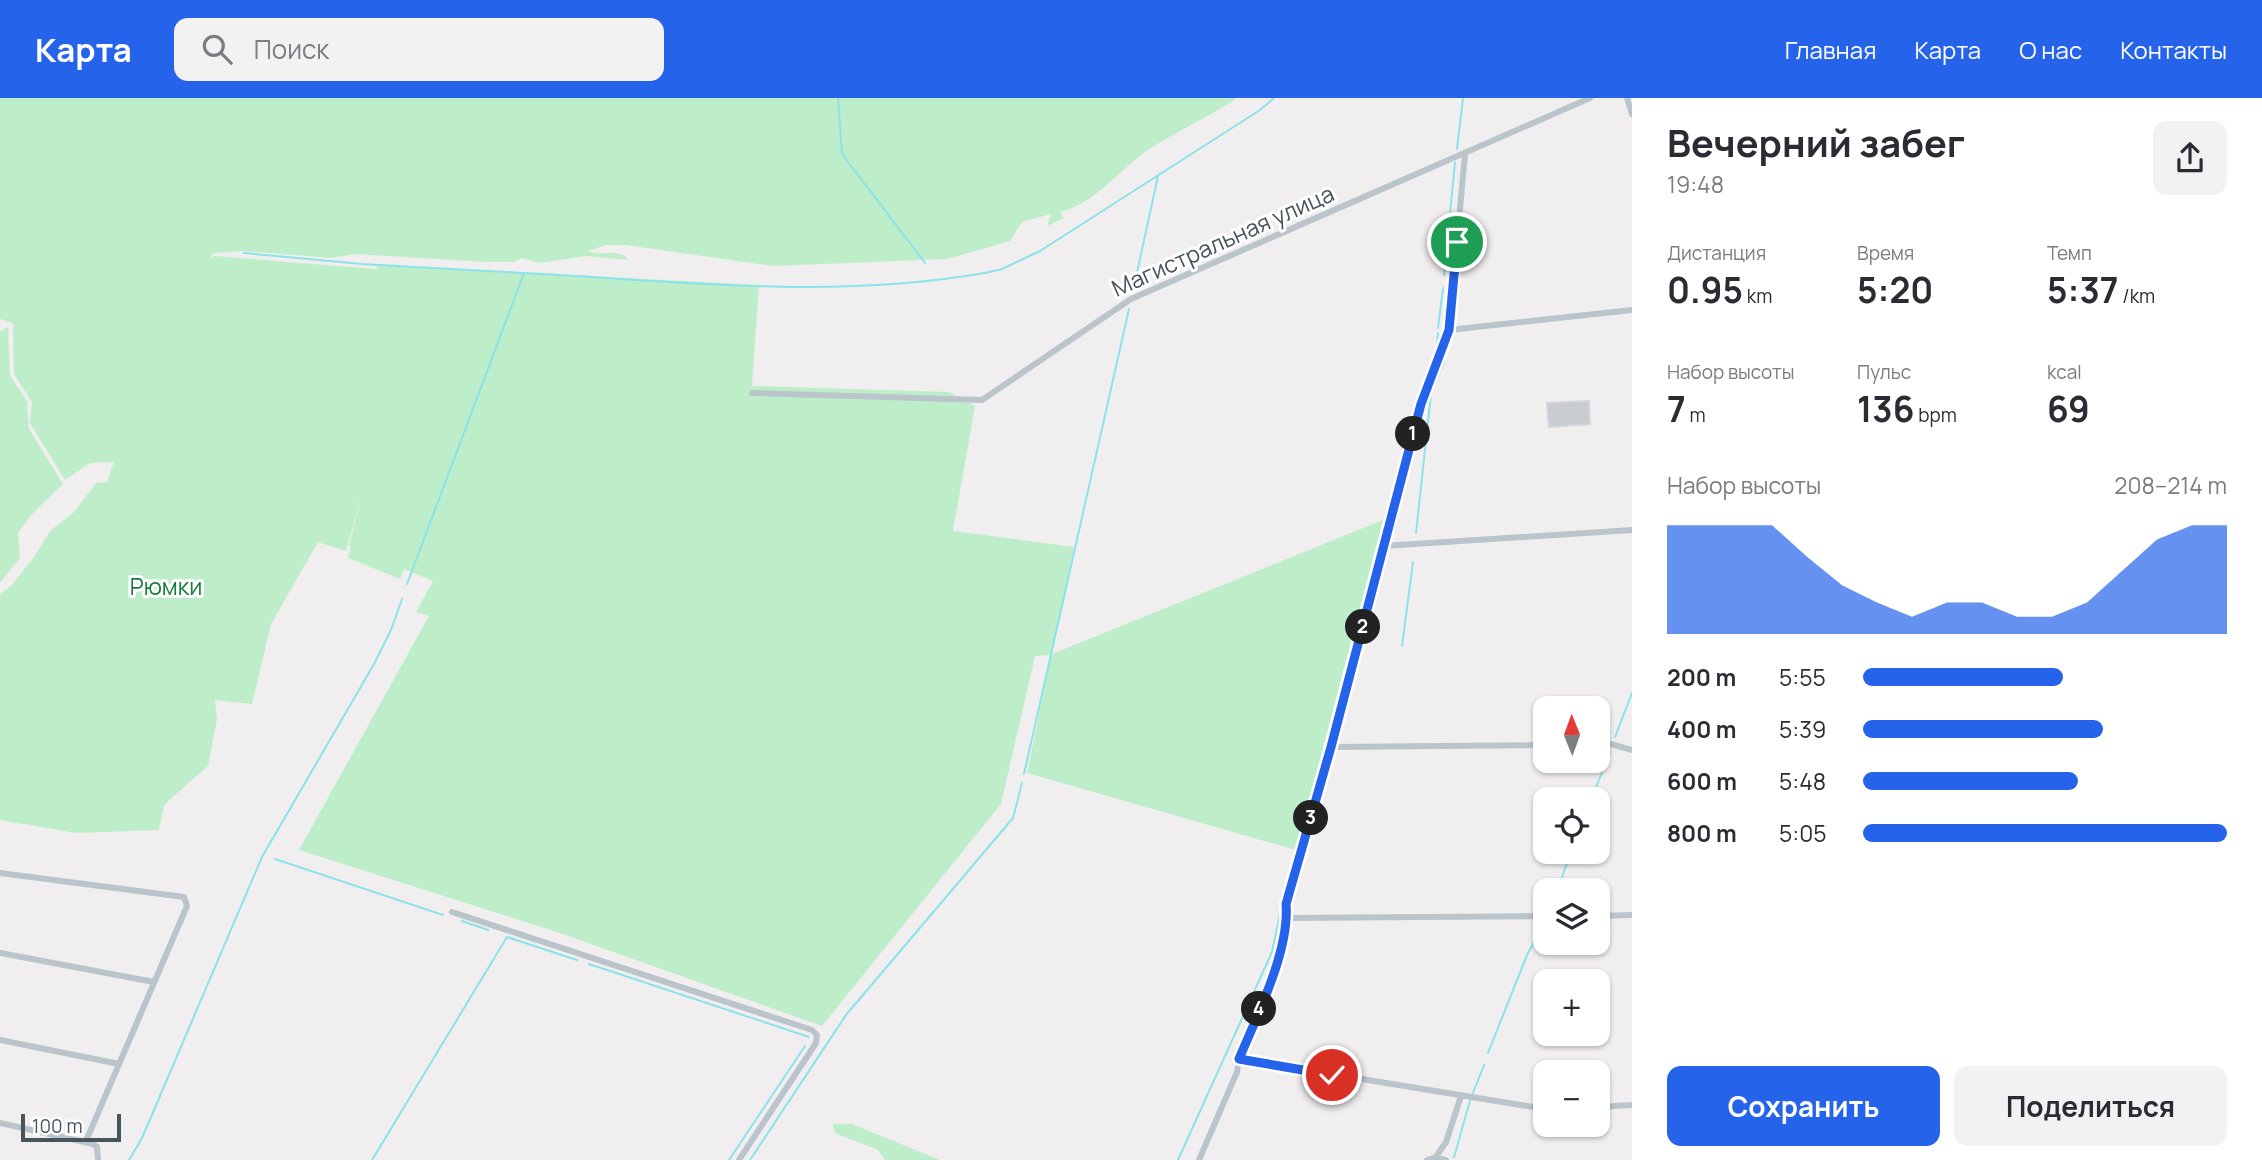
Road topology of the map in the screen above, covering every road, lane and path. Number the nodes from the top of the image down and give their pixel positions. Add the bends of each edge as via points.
1 (1590, 98) edge
2 (1627, 98) edge
3 (1632, 114) edge
4 (1465, 154) junction
5 (1632, 310) edge
6 (1449, 330) junction
7 (752, 393) dead end
8 (1632, 530) edge
9 (1384, 546) junction
10 (1610, 744) edge
11 (1533, 745) edge
12 (1331, 747) junction
13 (1632, 750) edge
14 (0, 873) edge
15 (452, 912) dead end
16 (1632, 915) edge
17 (1533, 916) edge
18 (1610, 916) edge
19 (1287, 918) junction
20 (0, 953) edge
21 (154, 982) junction
22 (0, 1040) edge
23 (1239, 1059) junction
24 (119, 1064) junction
25 (1461, 1096) junction
26 (1632, 1105) edge
27 (1610, 1106) edge
28 (1533, 1107) edge
29 (0, 1123) edge
30 (86, 1141) junction
31 (1435, 1159) edge
32 (97, 1160) edge
33 (739, 1160) edge
34 (1199, 1160) edge
35 (1427, 1160) edge
36 (1447, 1160) edge

1 - 4 street, Магистральная улица
2 - 3 street
4 - 6 street
4 - 7 street, Магистральная улица via 1131,299 982,400
5 - 6 street
6 - 9 street via 1421,404
8 - 9 street
9 - 12 street
10 - 13 street
11 - 12 street
12 - 19 street via 1286,904
14 - 21 street via 184,897 187,906
15 - 33 street via 812,1030 816,1043
16 - 18 street
17 - 19 street
19 - 23 street via 1273,974
20 - 21 street
21 - 24 street
22 - 24 street
23 - 25 street
23 - 34 street
24 - 30 street
25 - 28 street
25 - 31 street via 1446,1142
26 - 27 street
29 - 30 street
30 - 32 street via 97,1147
31 - 35 street
31 - 36 street

